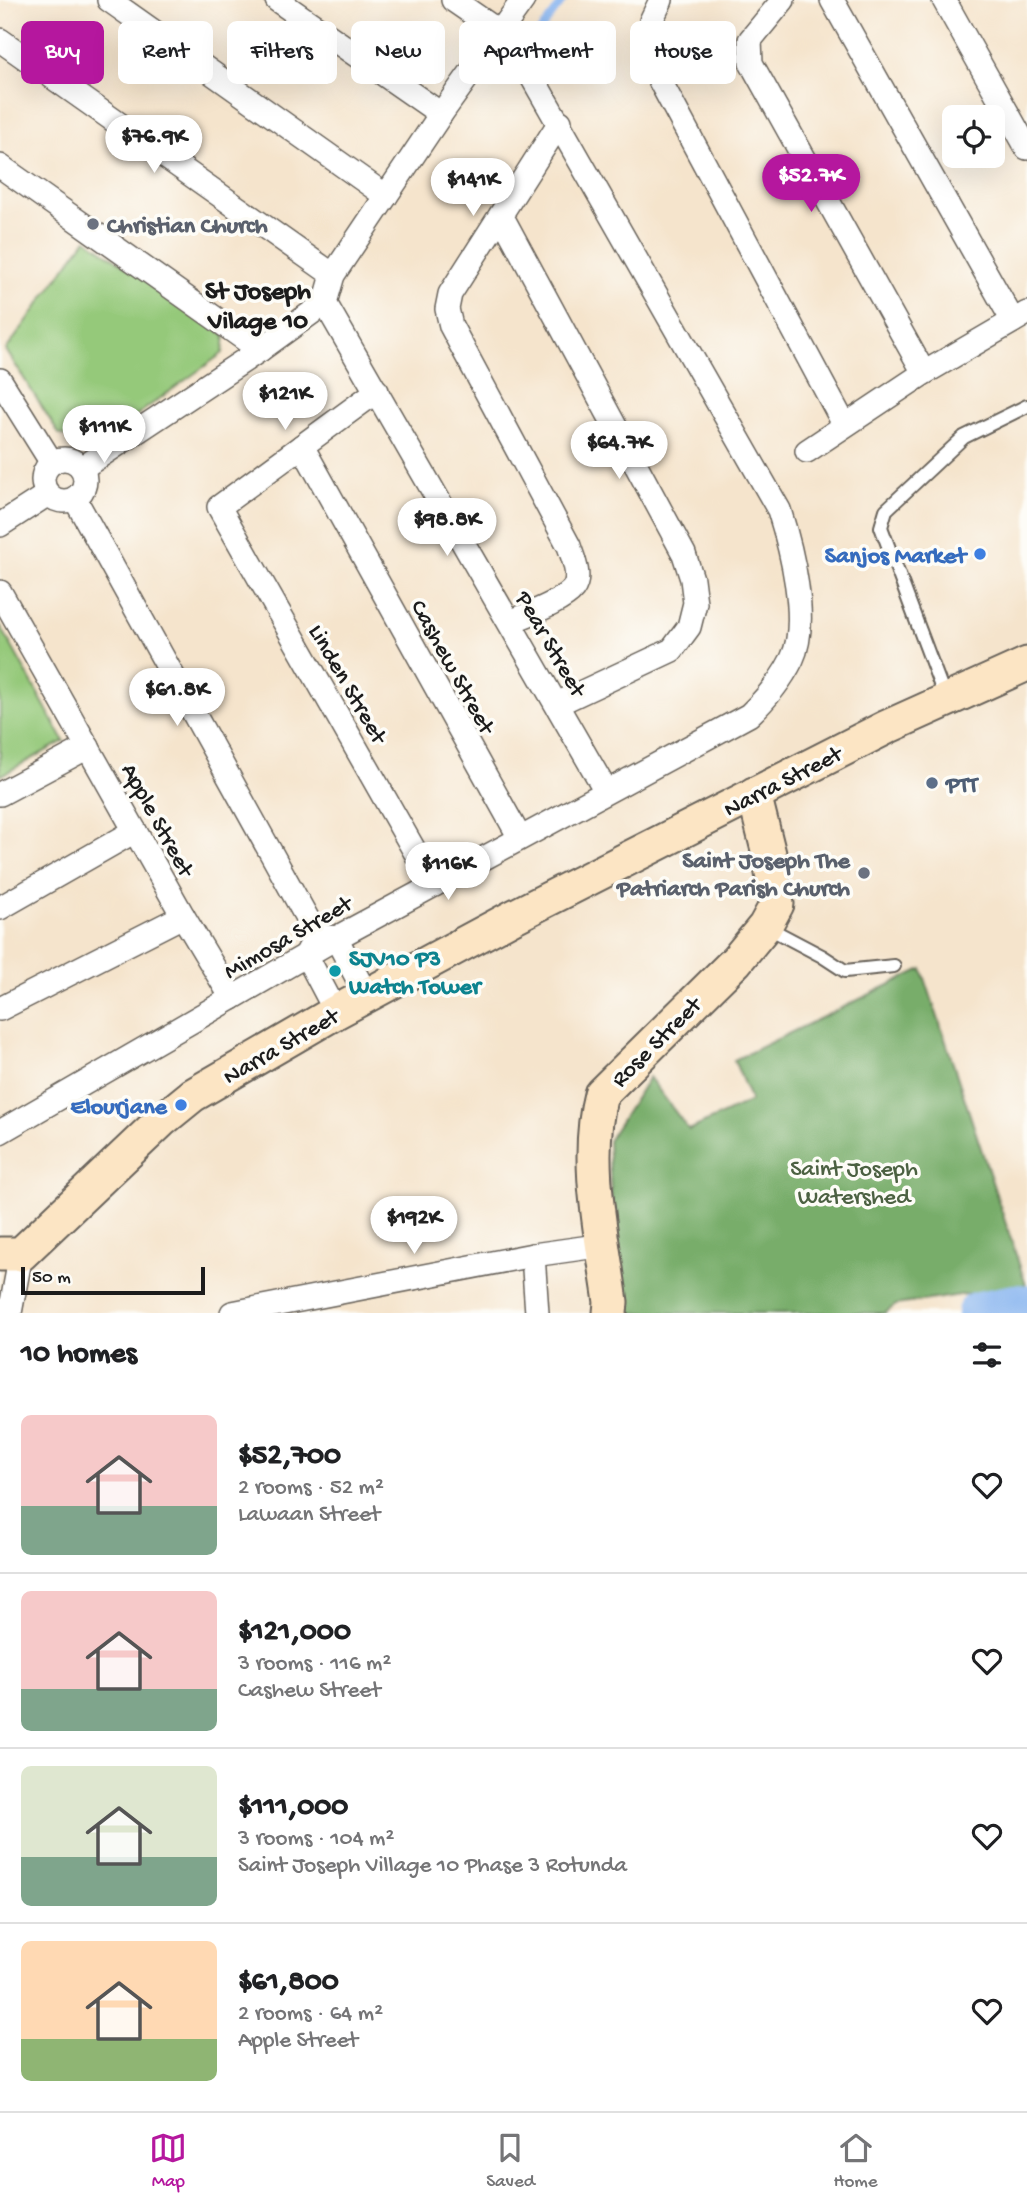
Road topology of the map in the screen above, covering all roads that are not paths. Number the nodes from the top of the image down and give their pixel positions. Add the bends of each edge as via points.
1 (109, 0) edge
2 (277, 0) edge
3 (453, 0) edge
4 (523, 0) edge
5 (661, 0) edge
6 (783, 0) edge
7 (832, 0) edge
8 (944, 0) edge
9 (484, 21) edge
10 (509, 21) edge
11 (0, 40) edge
12 (463, 84) edge
13 (537, 84) edge
14 (440, 114) junction
15 (560, 122) junction
16 (1027, 148) edge
17 (0, 166) edge
18 (386, 196) junction
19 (501, 215) junction
20 (333, 275) junction
21 (325, 303) junction
22 (1020, 317) edge
23 (260, 350) junction
24 (924, 373) junction
25 (0, 380) edge
26 (377, 391) junction
27 (1027, 406) edge
28 (844, 424) junction
29 (302, 446) junction
30 (807, 451) dead end
31 (52, 463) junction
32 (82, 468) junction
33 (48, 494) junction
34 (75, 499) junction
35 (0, 525) edge
36 (0, 592) edge
37 (510, 622) junction
38 (1027, 664) edge
39 (946, 700) junction
40 (556, 704) junction
41 (88, 747) junction
42 (606, 791) junction
43 (0, 794) edge
44 (754, 794) junction
45 (135, 831) junction
46 (520, 838) junction
47 (433, 885) junction
48 (0, 908) edge
49 (183, 916) junction
50 (765, 926) junction
51 (319, 943) junction
52 (894, 966) dead end
53 (367, 996) junction
54 (232, 998) junction
55 (0, 1009) edge
56 (336, 1012) junction
57 (0, 1132) edge
58 (604, 1245) junction
59 (10, 1254) edge
60 (533, 1255) junction
61 (10, 1313) edge
62 (232, 1313) edge
63 (537, 1313) edge
64 (610, 1313) edge

1 - 18 street
2 - 14 street
3 - 9 street, Mimosa Street
4 - 10 street
5 - 28 street via 651,21 658,77
6 - 24 street via 750,40 751,63
7 - 22 street
8 - 16 street
11 - 20 street
12 - 14 street
13 - 15 street, Mimosa Street
14 - 18 street
15 - 19 street
15 - 42 street, Mimosa Street via 779,510 792,552 798,601 793,657 765,700 748,715
17 - 23 street
18 - 20 street
19 - 37 street via 450,294 447,309 451,326 569,546 577,576 574,588 562,597
19 - 40 street via 684,554 695,603 689,627 671,650
20 - 21 street
21 - 23 street
21 - 26 street, Pear Street
22 - 24 street
23 - 32 street
24 - 28 street
25 - 31 street
26 - 29 street
26 - 37 street, Pear Street
27 - 39 lane via 964,437 886,510 882,519 881,527
28 - 30 street
29 - 46 street, Cashew Street
29 - 47 street, Linden Street via 219,508
31 - 32 street via 68,459
31 - 33 street via 44,474
32 - 34 street via 85,485
33 - 34 street via 66,502
33 - 35 street
34 - 51 street
36 - 41 street, Apple Street
37 - 40 street, Pear Street
38 - 39 street, Narra Street
39 - 44 street, Narra Street
40 - 42 street, Pear Street
41 - 43 street
41 - 45 street, Apple Street
42 - 46 street, Mimosa Street
44 - 50 street, Rose Street via 777,904
44 - 53 street, Narra Street
45 - 48 street
45 - 49 street, Apple Street
46 - 47 street, Mimosa Street
47 - 51 street, Mimosa Street
49 - 54 street, Apple Street
49 - 55 street
50 - 52 lane via 845,971
50 - 58 street, Rose Street via 736,961 601,1094 594,1162
51 - 53 street
51 - 54 street, Mimosa Street
51 - 56 street
53 - 56 street, Narra Street
54 - 57 street, Mimosa Street
56 - 59 street, Narra Street via 193,1095
58 - 60 street
58 - 64 street, Rose Street
59 - 61 street
60 - 62 street
60 - 63 street

